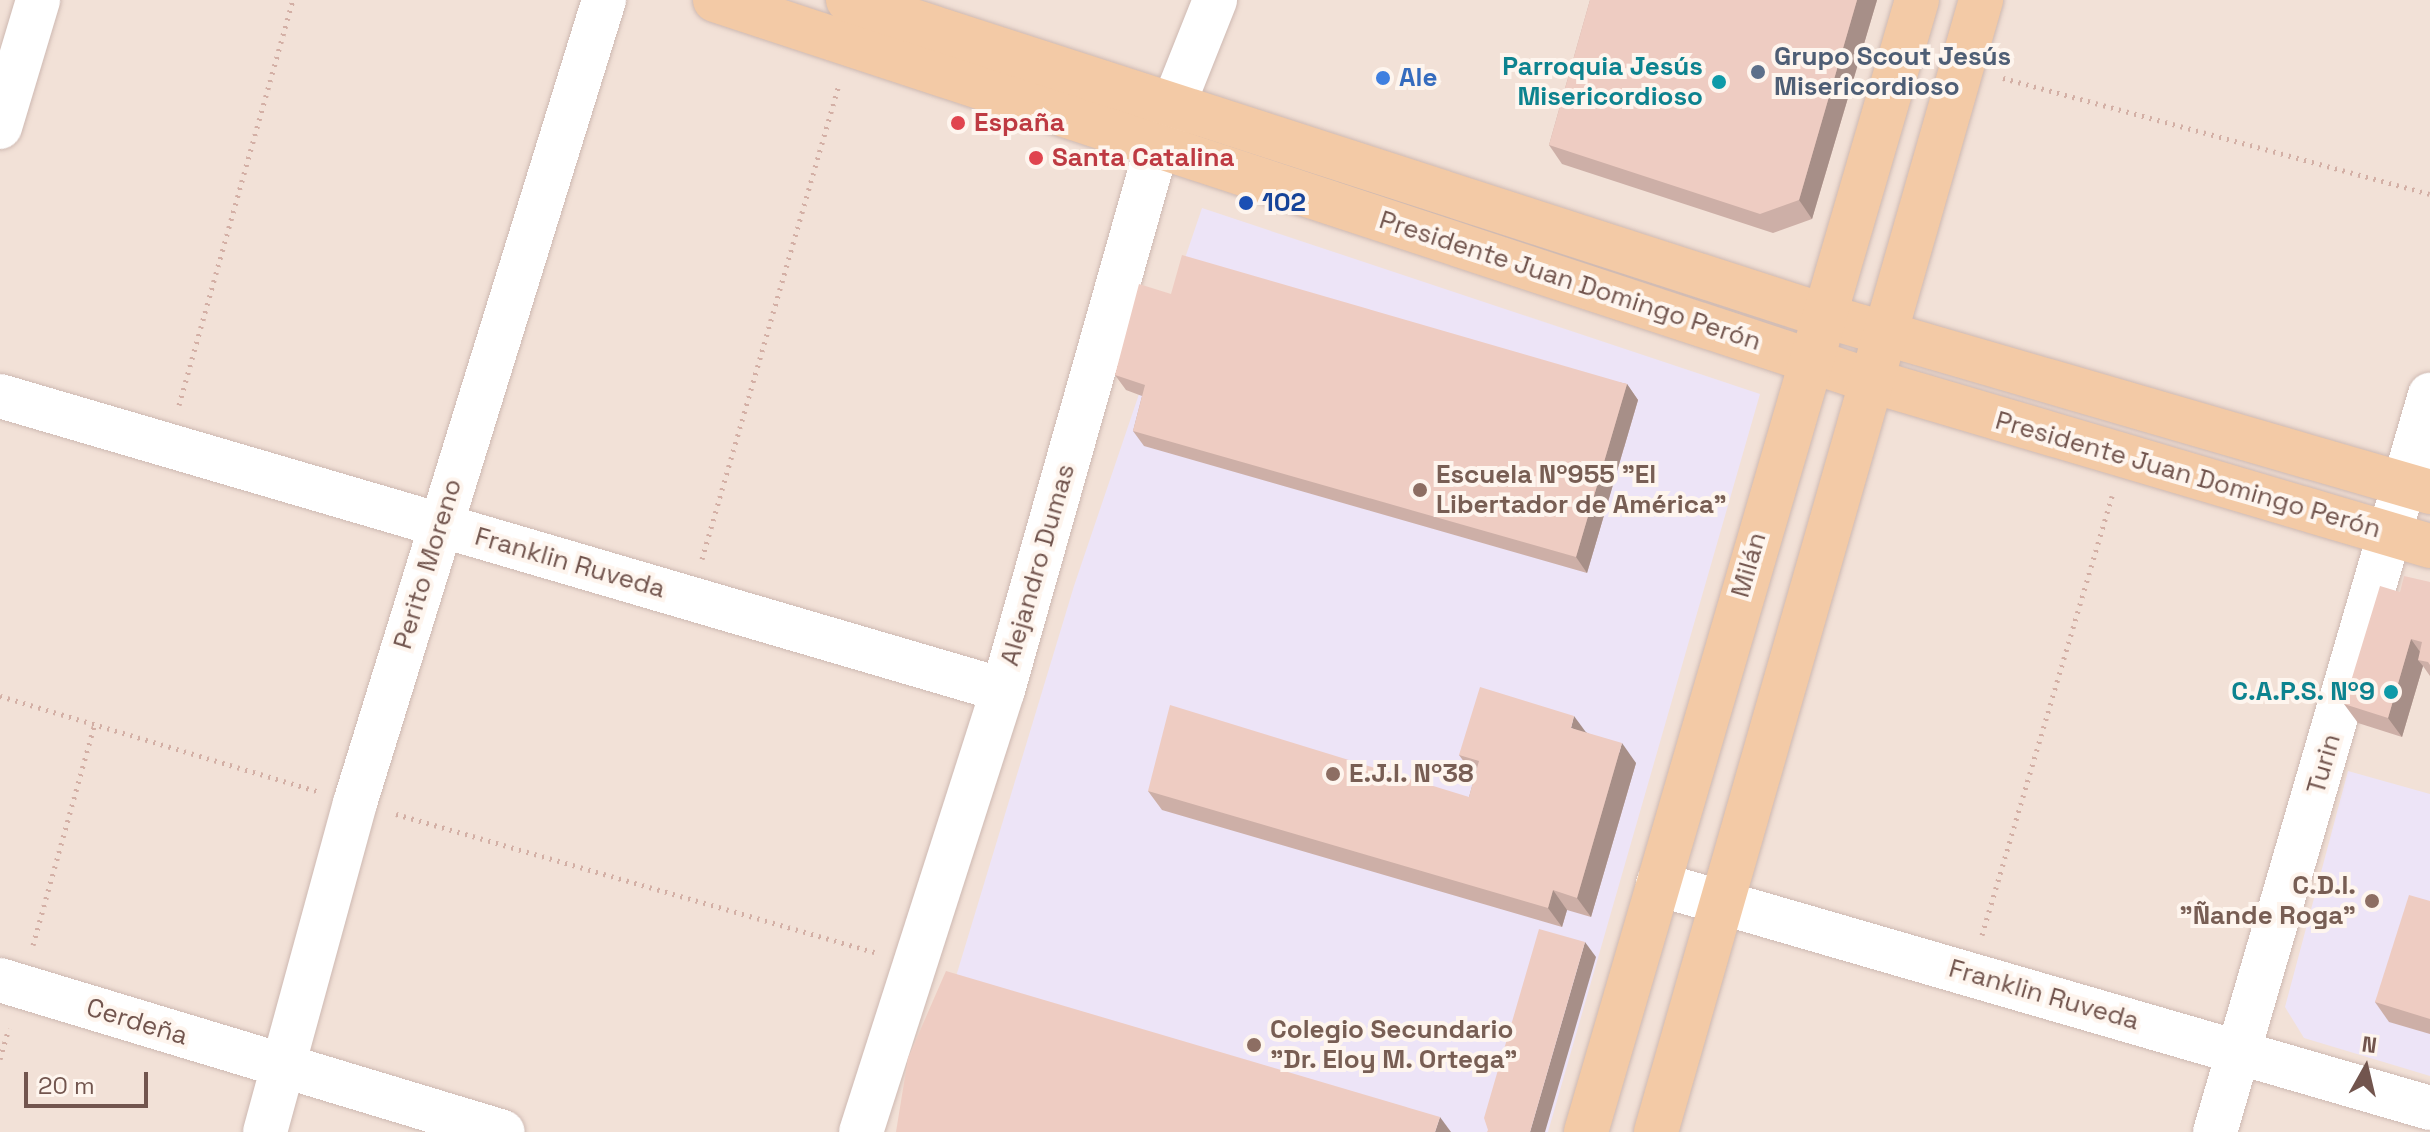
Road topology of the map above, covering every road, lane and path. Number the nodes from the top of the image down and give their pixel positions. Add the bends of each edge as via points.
1 (38, 0) edge
2 (293, 0) edge
3 (604, 0) edge
4 (715, 0) edge
5 (848, 0) edge
6 (1215, 0) edge
7 (1917, 0) edge
8 (1981, 0) edge
9 (851, 44) junction
10 (1962, 67) junction
11 (0, 127) edge
12 (1165, 127) junction
13 (2430, 194) edge
14 (1825, 316) junction
15 (1886, 335) junction
16 (1808, 359) junction
17 (1872, 381) junction
18 (2430, 395) edge
19 (0, 396) edge
20 (168, 445) junction
21 (2124, 457) junction
22 (2417, 488) edge
23 (440, 526) junction
24 (2411, 540) edge
25 (691, 598) junction
26 (1003, 690) junction
27 (0, 696) edge
28 (95, 723) junction
29 (355, 803) junction
30 (1658, 884) junction
31 (1721, 902) junction
32 (915, 964) junction
33 (1971, 974) junction
34 (11, 983) edge
35 (2239, 1051) junction
36 (0, 1059) edge
37 (284, 1066) junction
38 (2430, 1108) edge
39 (265, 1132) edge
40 (503, 1132) edge
41 (861, 1132) edge
42 (1586, 1132) edge
43 (1656, 1132) edge
44 (2215, 1132) edge

1 - 11 street
2 - 20 path
3 - 23 street, Perito Moreno
4 - 9 main road, Presidente Juan Domingo Perón
5 - 12 main road, Presidente Juan Domingo Perón
6 - 12 street, Alejandro Dumas
7 - 14 main road, Milán
8 - 10 main road
9 - 12 main road, Presidente Juan Domingo Perón
9 - 25 path
10 - 13 path
10 - 15 main road
12 - 14 main road, Presidente Juan Domingo Perón
12 - 16 main road, Presidente Juan Domingo Perón
12 - 26 street, Alejandro Dumas
14 - 15 main road, Presidente Juan Domingo Perón
14 - 16 main road, Milán
15 - 17 main road
15 - 22 main road, Presidente Juan Domingo Perón
16 - 17 main road, Presidente Juan Domingo Perón
16 - 30 main road, Milán
17 - 21 main road, Presidente Juan Domingo Perón
17 - 31 main road
18 - 22 street, Turin
19 - 20 street, Franklin Ruveda
20 - 23 street, Franklin Ruveda
21 - 24 main road, Presidente Juan Domingo Perón
21 - 33 path
22 - 24 street, Turin
23 - 25 street, Franklin Ruveda
23 - 29 street, Perito Moreno
24 - 35 street, Turin
25 - 26 street, Franklin Ruveda
26 - 32 street, Alejandro Dumas
27 - 28 path
28 - 29 path
28 - 34 path
29 - 32 path
29 - 37 street, Perito Moreno
30 - 31 street, Franklin Ruveda
30 - 42 main road, Milán
31 - 33 street, Franklin Ruveda
31 - 43 main road
32 - 41 street, Alejandro Dumas
33 - 35 street, Franklin Ruveda
34 - 36 path
34 - 37 street, Cerdeña
35 - 38 street, Franklin Ruveda
35 - 44 street, Turin
37 - 39 street, Perito Moreno
37 - 40 street, Cerdeña

